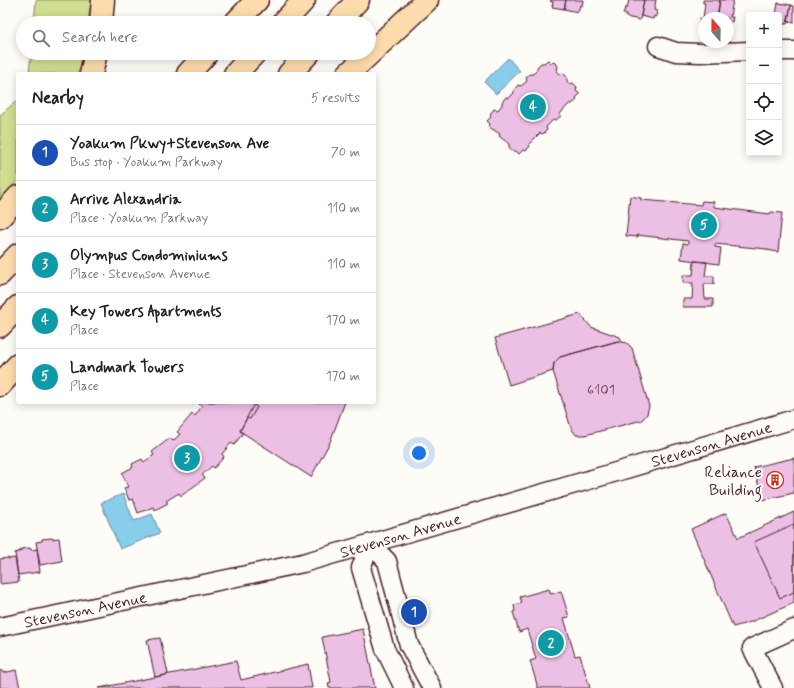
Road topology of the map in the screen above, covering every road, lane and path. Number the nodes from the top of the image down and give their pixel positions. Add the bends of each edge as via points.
1 (103, 0) edge
2 (257, 0) edge
3 (304, 0) edge
4 (358, 0) edge
5 (427, 0) edge
6 (102, 16) edge
7 (242, 16) edge
8 (289, 16) edge
9 (343, 16) edge
10 (658, 46) dead end
11 (376, 48) edge
12 (746, 51) edge
13 (782, 51) edge
14 (794, 51) edge
15 (94, 60) edge
16 (201, 60) edge
17 (248, 60) edge
18 (302, 60) edge
19 (363, 60) edge
20 (91, 72) edge
21 (190, 72) edge
22 (237, 72) edge
23 (291, 72) edge
24 (350, 72) edge
25 (16, 199) edge
26 (0, 217) edge
27 (16, 257) edge
28 (0, 274) edge
29 (16, 309) edge
30 (0, 326) edge
31 (16, 367) edge
32 (0, 385) edge
33 (794, 419) edge
34 (370, 544) junction
35 (0, 627) edge
36 (794, 629) edge
37 (404, 688) edge
38 (432, 688) edge
39 (773, 688) edge

1 - 6 highway
2 - 7 highway
3 - 8 highway
4 - 9 highway
5 - 11 highway
10 - 12 street via 676,52
13 - 14 street
15 - 20 highway
16 - 21 highway
17 - 22 highway
18 - 23 highway
19 - 24 highway
25 - 26 highway
27 - 28 highway
29 - 30 highway
31 - 32 highway
33 - 34 street, Stevenson Avenue
34 - 35 street, Stevenson Avenue via 290,566
34 - 37 street via 361,568 385,649
34 - 38 street via 387,561 409,645
36 - 39 street via 752,648

